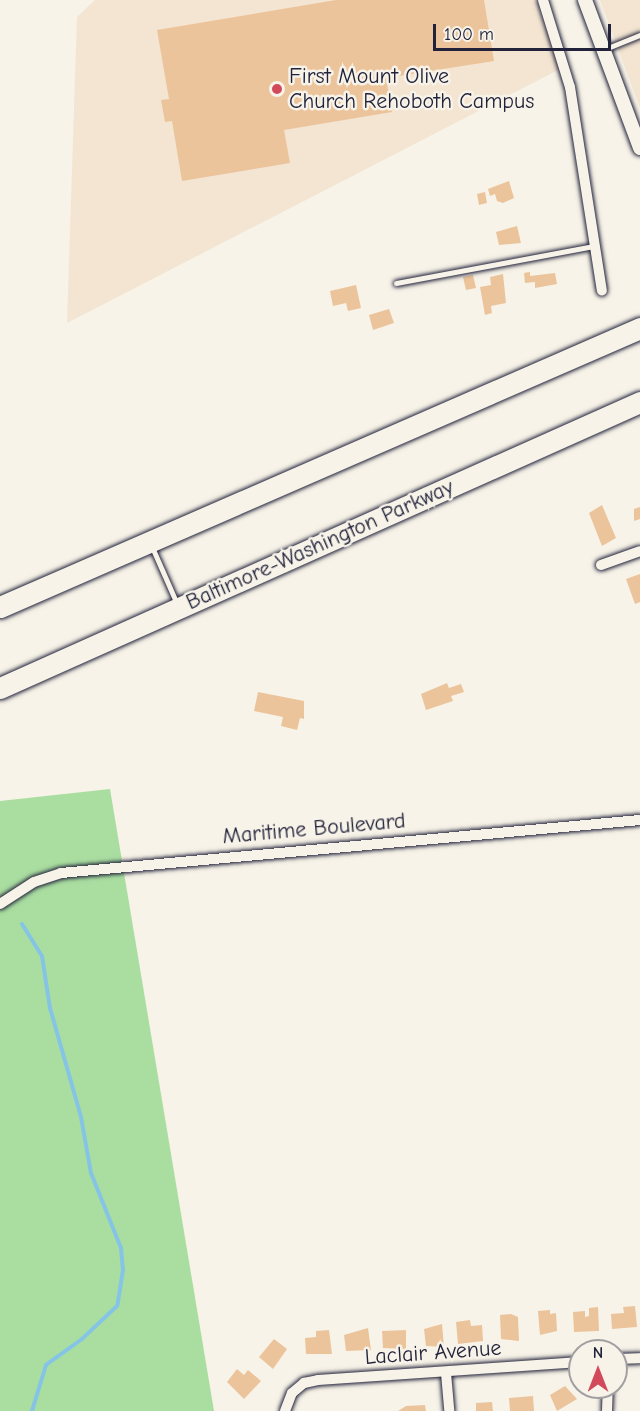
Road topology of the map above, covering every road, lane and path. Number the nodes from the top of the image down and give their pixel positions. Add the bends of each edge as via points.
1 (543, 0) edge
2 (585, 0) edge
3 (640, 35) edge
4 (604, 50) junction
5 (640, 148) edge
6 (594, 246) junction
7 (396, 283) dead end
8 (602, 291) dead end
9 (640, 328) edge
10 (640, 402) edge
11 (150, 543) junction
12 (640, 551) edge
13 (601, 565) dead end
14 (0, 607) edge
15 (179, 609) junction
16 (0, 688) edge
17 (640, 820) edge
18 (0, 904) edge
19 (568, 1363) edge
20 (446, 1373) junction
21 (285, 1411) edge
22 (449, 1411) edge

1 - 6 street via 570,87
2 - 4 street
3 - 4 lane
4 - 5 street
6 - 7 lane
6 - 8 street
9 - 11 highway
10 - 15 highway, Baltimore-Washington Parkway
11 - 14 highway
11 - 15 lane
12 - 13 street
15 - 16 highway, Baltimore-Washington Parkway
17 - 18 street, Maritime Boulevard via 62,873 34,882
19 - 20 street, Laclair Avenue
20 - 21 street, Laclair Avenue via 304,1383 292,1393
20 - 22 street

